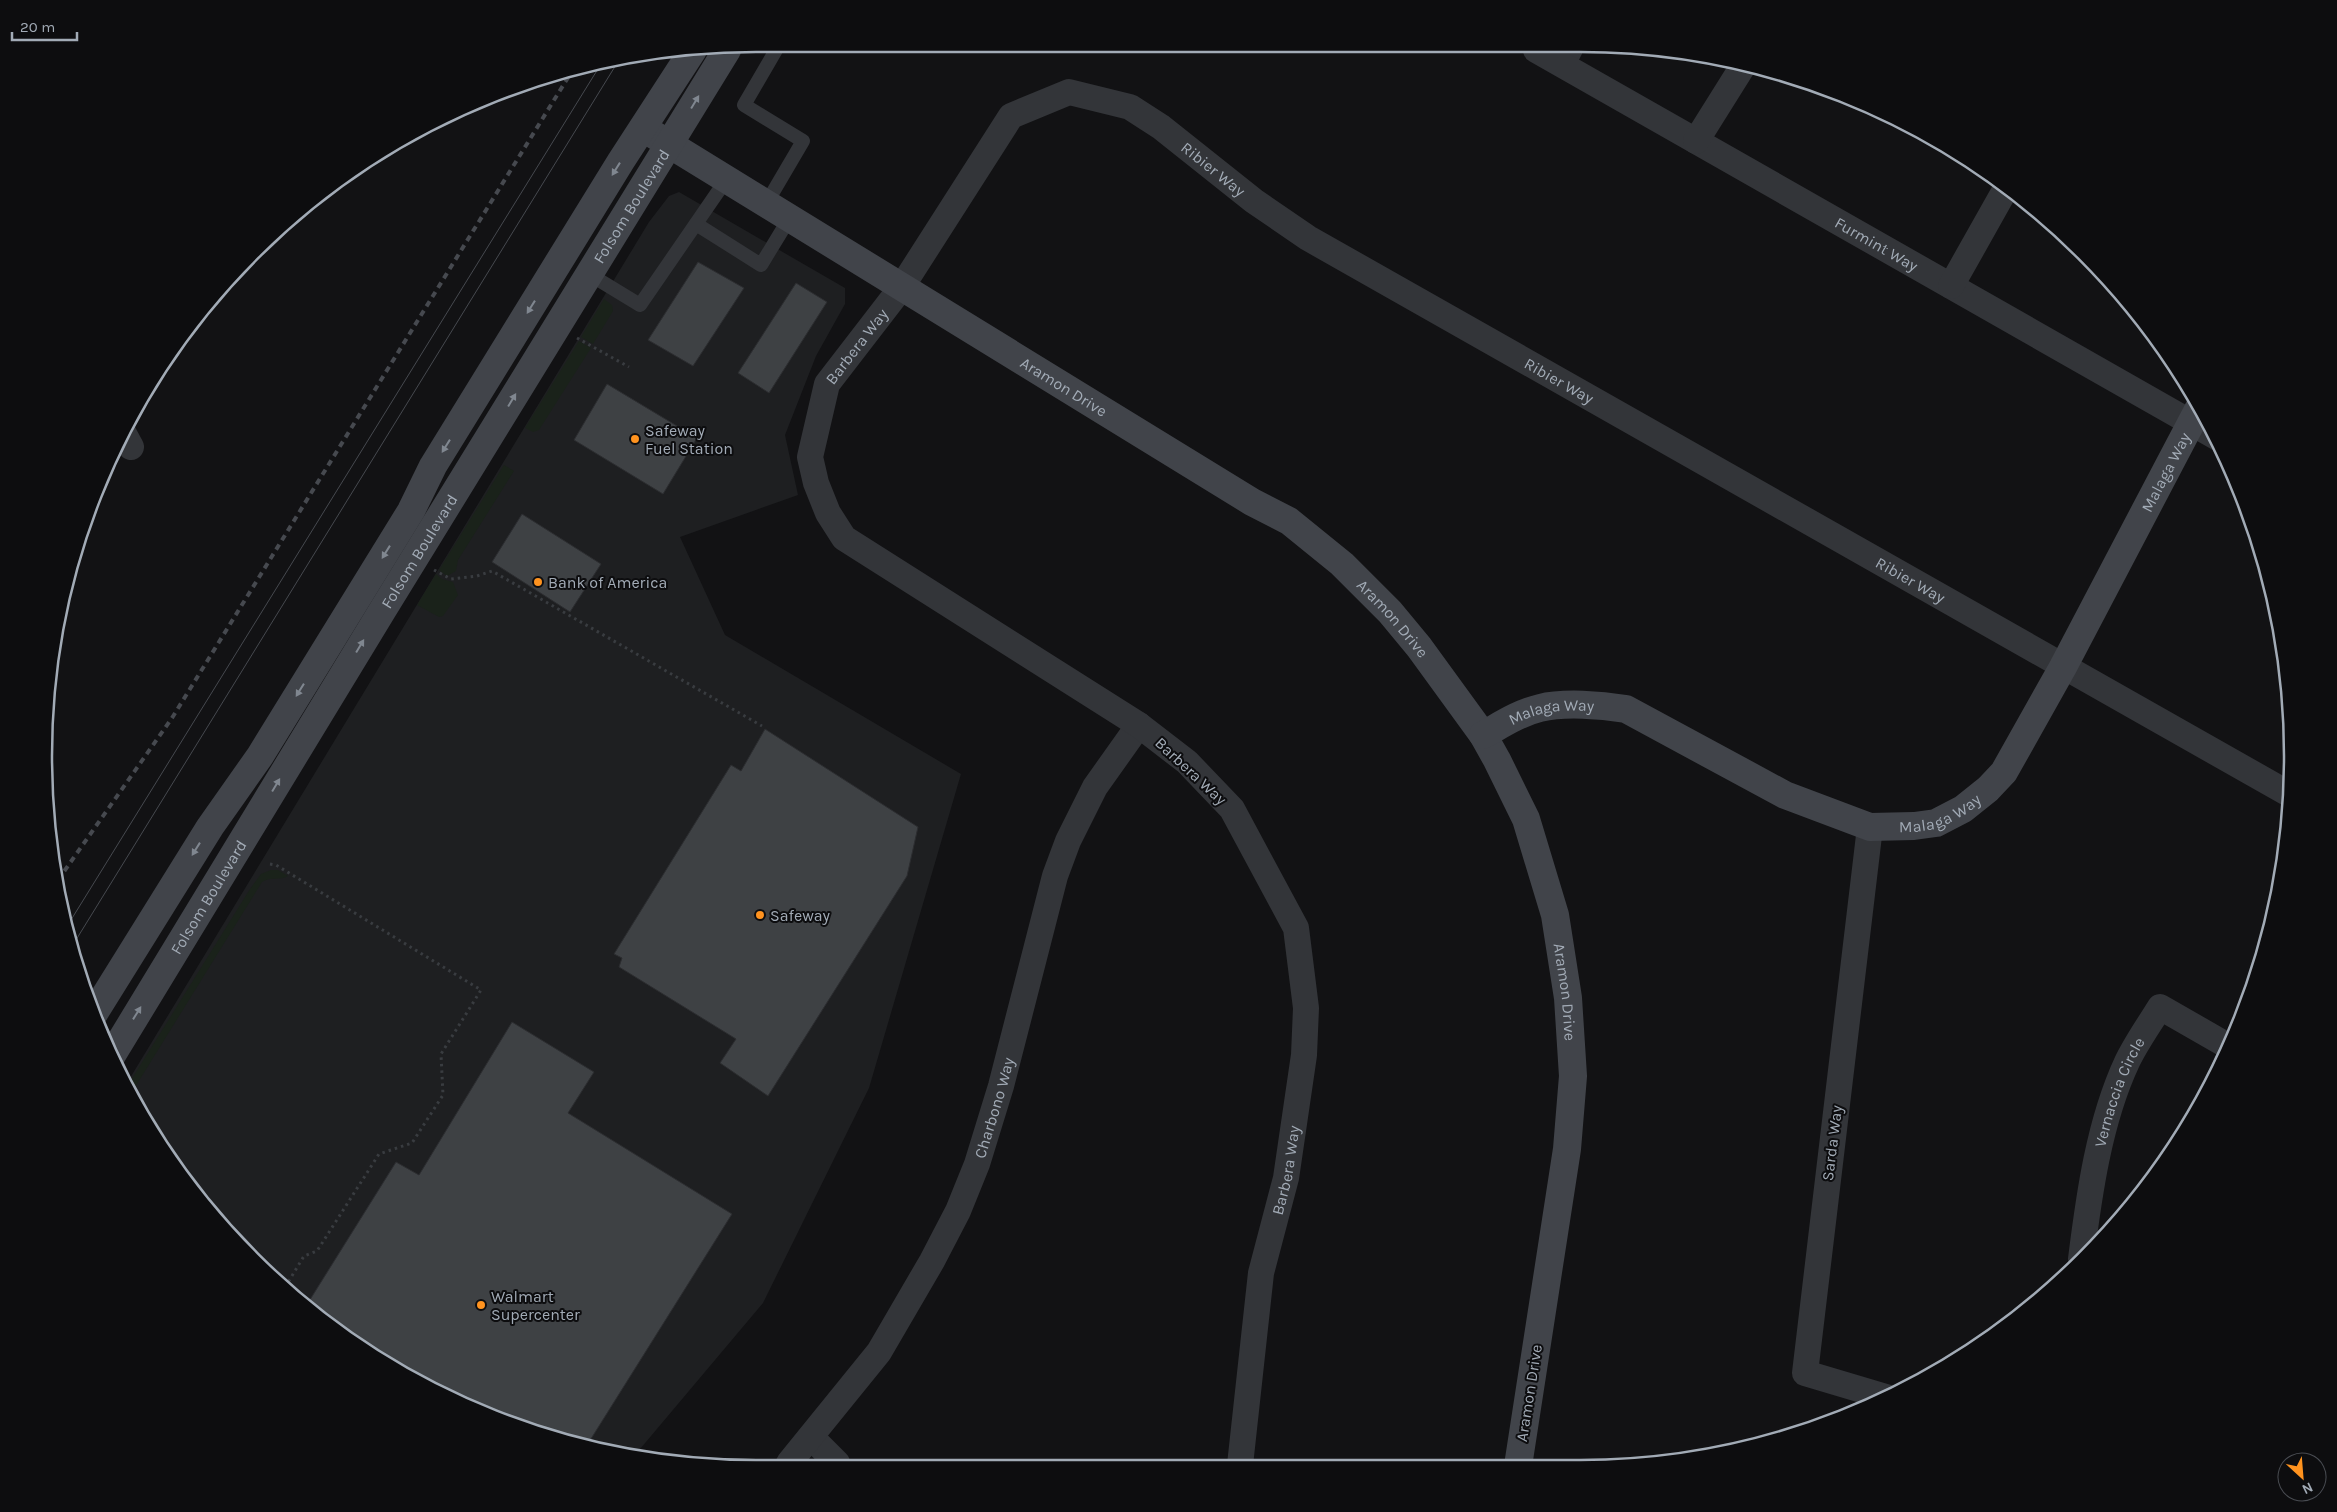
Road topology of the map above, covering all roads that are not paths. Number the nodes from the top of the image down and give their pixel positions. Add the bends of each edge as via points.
1 (775, 52) edge
2 (1544, 52) edge
3 (726, 53) edge
4 (689, 56) edge
5 (1572, 59) edge
6 (1740, 71) edge
7 (643, 128) junction
8 (1696, 141) junction
9 (670, 144) junction
10 (726, 180) junction
11 (2003, 194) edge
12 (766, 204) junction
13 (789, 219) junction
14 (696, 224) junction
15 (589, 274) junction
16 (1951, 286) junction
17 (901, 288) junction
18 (2195, 415) edge
19 (2063, 667) junction
20 (1140, 724) junction
21 (1483, 735) junction
22 (2283, 791) edge
23 (1870, 827) junction
24 (99, 1006) edge
25 (2223, 1043) edge
26 (116, 1048) edge
27 (2082, 1249) edge
28 (1876, 1394) edge
29 (811, 1437) junction
30 (792, 1460) edge
31 (834, 1460) edge
32 (1241, 1460) edge
33 (1519, 1460) edge

1 - 12 lane via 744,105 803,141
2 - 5 street, Furmint Way
9 -> 3 street, Folsom Boulevard
4 - 7 street, Folsom Boulevard
5 - 8 street, Furmint Way
6 - 8 street
7 - 9 street, Aramon Drive
7 -> 24 street, Folsom Boulevard via 433,466 411,511 260,756 210,827
8 - 16 street, Furmint Way
9 - 10 street, Aramon Drive
9 - 15 street, Folsom Boulevard
10 - 12 street, Aramon Drive
10 - 14 lane
11 - 16 street
12 - 13 street, Aramon Drive
13 - 14 lane via 761,265
13 - 17 street, Aramon Drive
14 - 15 lane via 640,306
26 -> 15 street, Folsom Boulevard
16 - 18 street, Furmint Way
17 - 19 street, Ribier Way via 1011,116 1069,92 1130,108 1161,126 1254,201 1308,238
17 - 20 street, Barbera Way via 827,384 810,457 828,513 844,538
17 - 21 street, Aramon Drive via 1252,502 1289,521 1342,564 1390,612
18 - 19 street, Malaga Way
19 - 22 street, Ribier Way
19 - 23 street, Malaga Way via 2004,772 1988,789 1963,809 1936,823
20 - 29 street, Charbono Way via 1095,787 1068,841 1055,876 1001,1086 977,1164 958,1211 879,1352
20 - 32 street, Barbera Way via 1187,762 1232,809 1296,928 1306,1008 1304,1055 1286,1178 1261,1273
21 - 23 street, Malaga Way via 1541,708 1603,705 1626,709 1785,795
21 - 33 street, Aramon Drive via 1526,819 1555,914 1568,998 1573,1076 1567,1149
23 - 28 street, Sarda Way via 1805,1373
25 - 27 street, Vernaccia Circle via 2160,1007 2127,1062 2108,1114 2089,1197
29 - 30 street, Charbono Way
29 - 31 street

